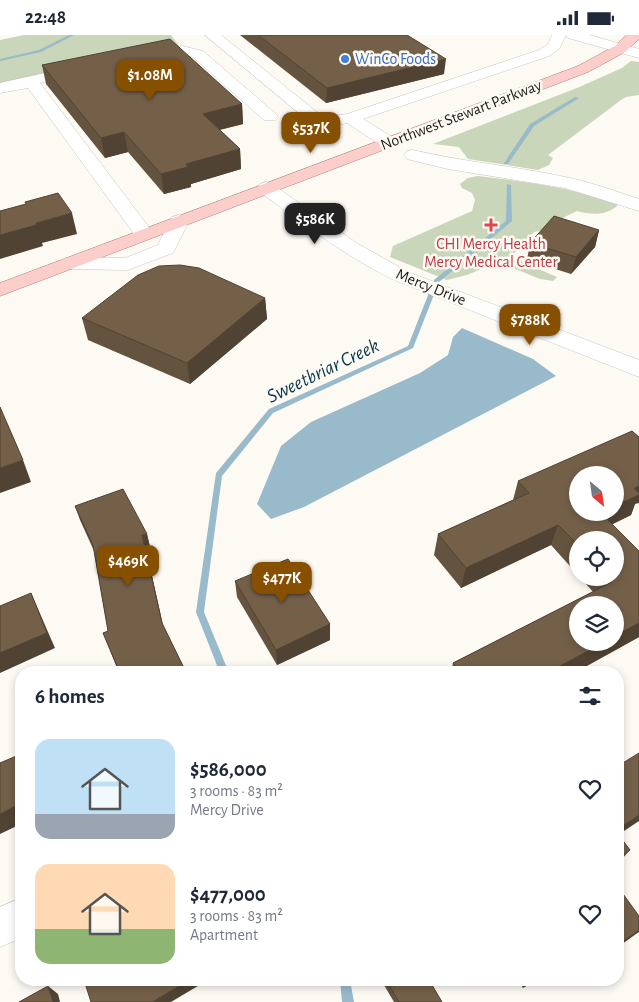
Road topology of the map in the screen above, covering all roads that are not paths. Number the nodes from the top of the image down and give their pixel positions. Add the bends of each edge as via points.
1 (212, 35) edge
2 (559, 35) edge
3 (573, 35) edge
4 (635, 35) edge
5 (620, 49) junction
6 (639, 54) edge
7 (136, 59) edge
8 (97, 67) edge
9 (452, 71) dead end
10 (466, 79) junction
11 (19, 83) junction
12 (0, 88) edge
13 (270, 117) dead end
14 (350, 118) junction
15 (388, 142) junction
16 (413, 155) dead end
17 (266, 188) junction
18 (639, 205) edge
19 (178, 221) junction
20 (144, 234) junction
21 (70, 263) junction
22 (0, 290) edge
23 (639, 369) edge
24 (15, 920) edge
25 (0, 928) edge

1 - 14 street via 313,117 332,121
2 - 10 street via 554,46 544,53
3 - 5 street
4 - 5 main road, Northwest Stewart Parkway
5 - 6 street
5 - 15 main road, Northwest Stewart Parkway via 583,69
7 - 13 street via 174,51 193,52
8 - 11 street
9 - 10 street
10 - 14 street
11 - 12 street
11 - 20 street via 30,84 37,89
14 - 15 street
15 - 17 main road, Northwest Stewart Parkway
16 - 18 street via 480,169 554,179
17 - 19 main road, Northwest Stewart Parkway
17 - 23 street, Mercy Drive via 351,250 384,268
19 - 20 main road, Northwest Stewart Parkway
19 - 21 street via 166,249 128,264
20 - 21 main road, Northwest Stewart Parkway
21 - 22 main road, Northwest Stewart Parkway
24 - 25 street

